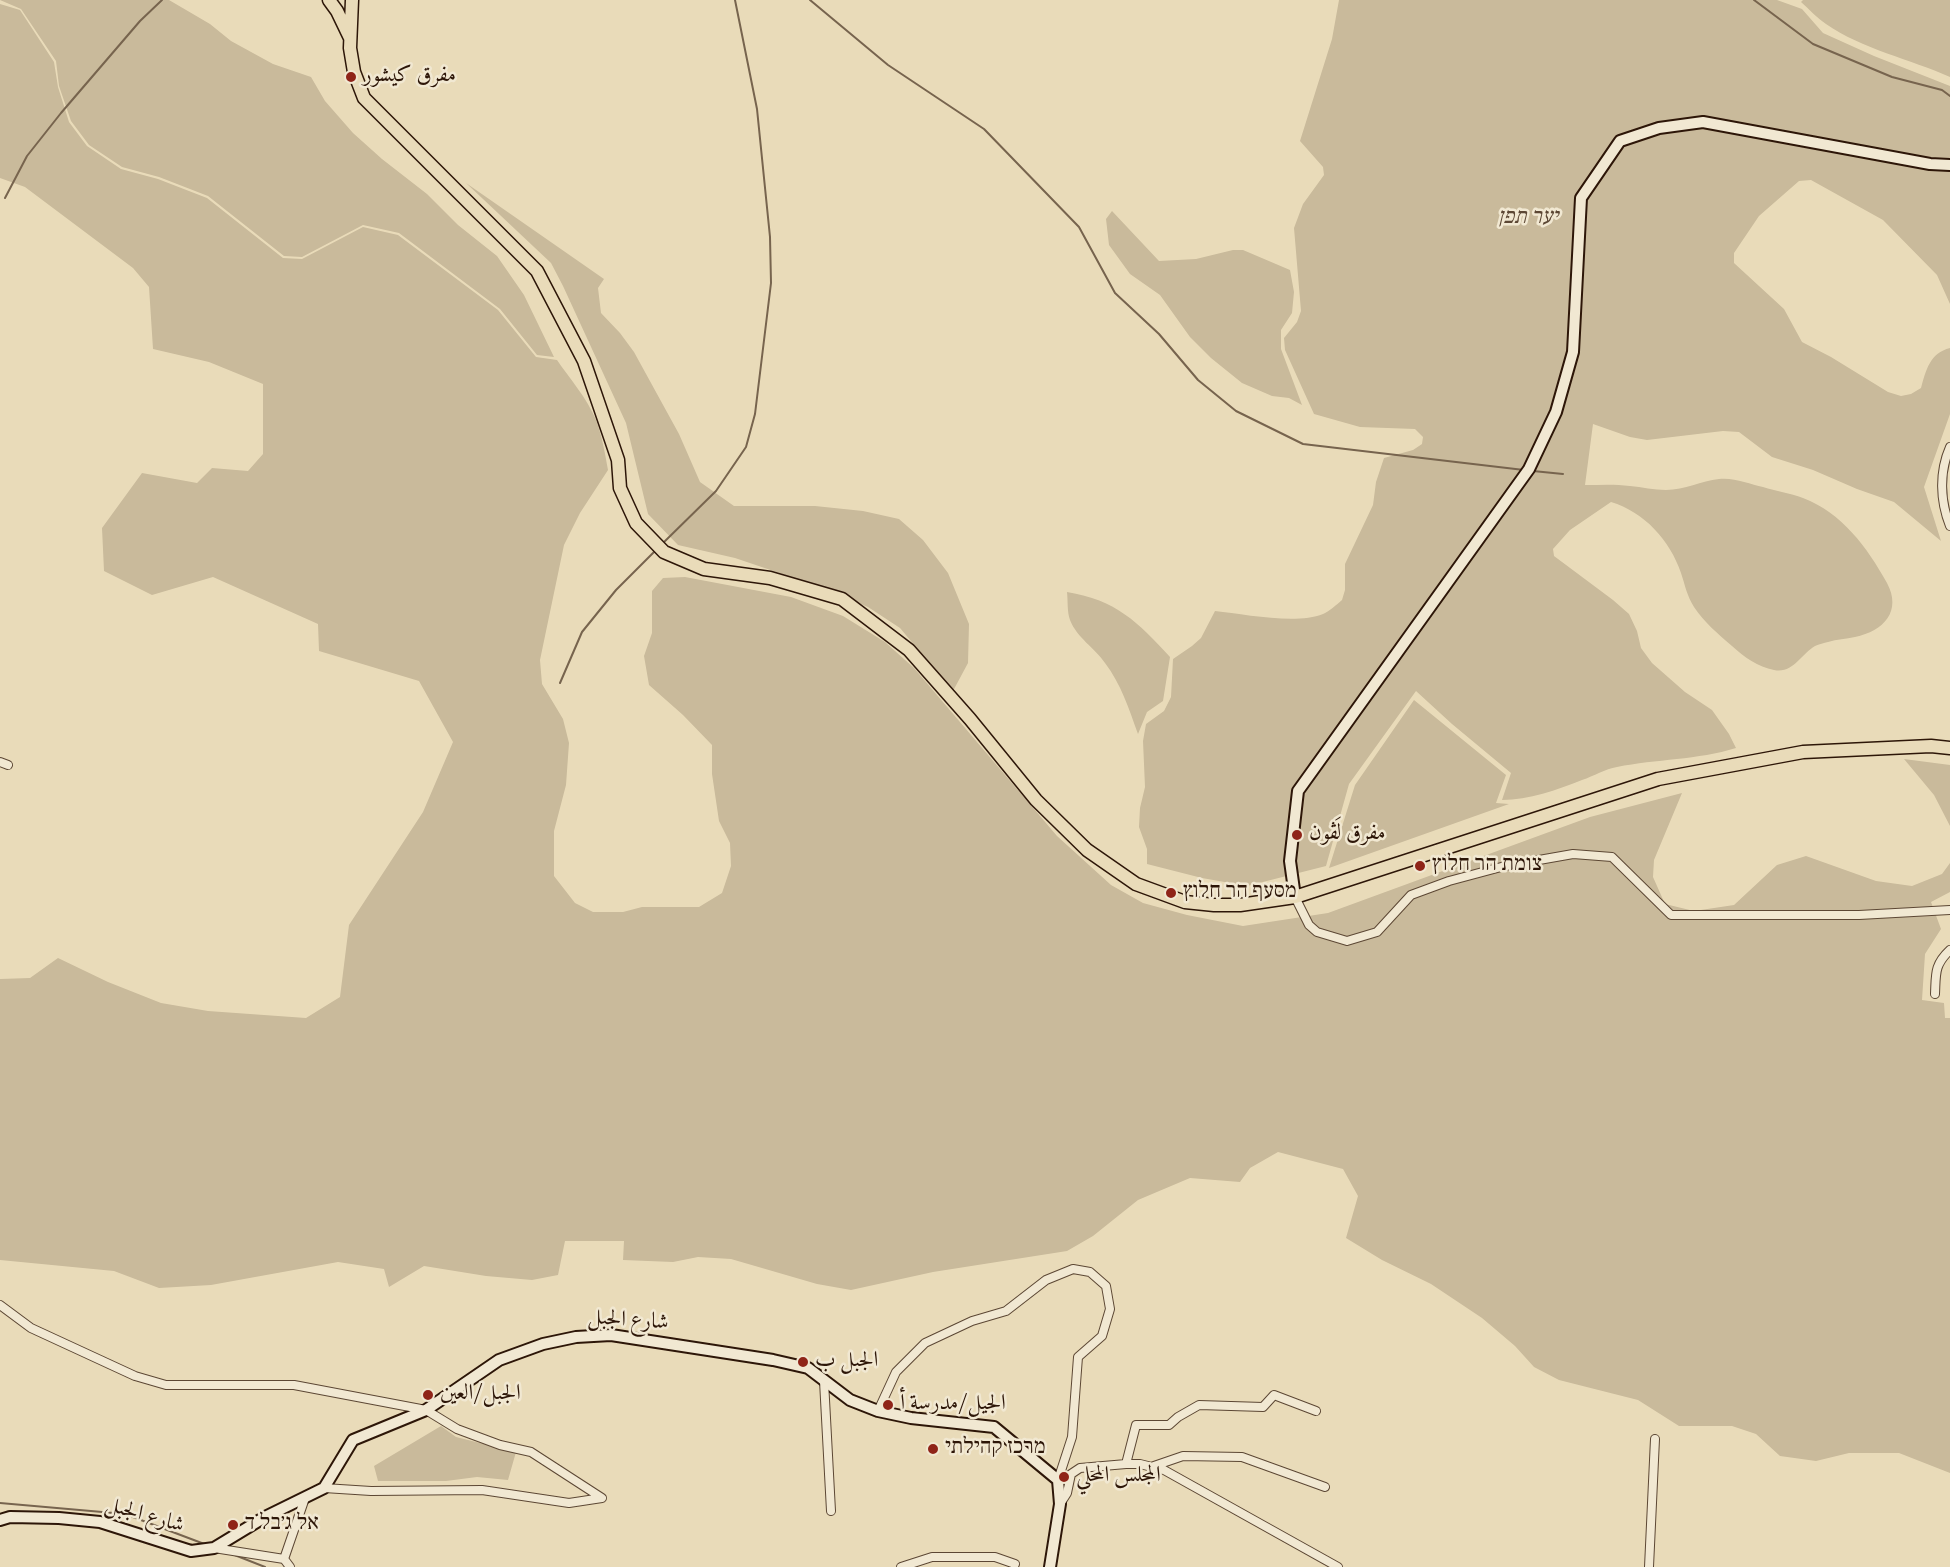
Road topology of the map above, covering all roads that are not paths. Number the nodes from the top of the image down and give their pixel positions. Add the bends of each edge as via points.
1 (329, 0) edge
2 (352, 0) edge
3 (351, 39) junction
4 (1950, 165) edge
5 (1950, 447) edge
6 (1950, 526) edge
7 (1950, 748) edge
8 (1295, 897) junction
9 (1950, 910) edge
10 (1950, 950) edge
11 (1935, 994) dead end
12 (0, 1305) edge
13 (824, 1381) junction
14 (426, 1410) junction
15 (878, 1410) junction
16 (1316, 1411) dead end
17 (1655, 1439) dead end
18 (1126, 1464) junction
19 (1151, 1467) junction
20 (1058, 1480) junction
21 (1325, 1487) dead end
22 (324, 1488) junction
23 (305, 1498) junction
24 (1060, 1504) junction
25 (831, 1511) dead end
26 (0, 1520) edge
27 (214, 1548) junction
28 (284, 1559) junction
29 (1012, 1566) edge
30 (290, 1567) edge
31 (901, 1567) edge
32 (1050, 1567) edge
33 (1338, 1567) edge
34 (1648, 1567) edge

1 - 3 main road
2 - 3 main road
3 - 8 main road via 354,72 364,98 537,271 584,361 618,460 620,488 636,523 664,552 704,569 770,578 842,599 909,650 1036,800 1087,850 1136,884 1185,902 1214,905
4 - 8 street via 1703,122 1659,128 1620,141 1581,198 1574,352 1556,412 1529,469 1298,791 1290,861
5 - 6 street via 1942,483
7 - 8 main road via 1803,752 1658,779
8 - 9 street via 1317,932 1347,941 1377,932 1411,896 1430,888 1505,866 1573,854 1612,857 1671,915 1858,915
10 - 11 street via 1936,968
12 - 14 street via 31,1328 135,1376 166,1385 294,1385
13 - 14 street, شارع الجبل via 808,1368 773,1360 611,1335 576,1337 499,1360
13 - 15 street, شارع الجبل via 850,1400
13 - 25 street
14 - 22 street, شارع الجبل via 352,1440
14 - 22 street via 457,1429 531,1452 602,1498 569,1503 482,1490
15 - 20 street, شارع الجبل via 911,1418 994,1427
15 - 20 street via 896,1372 925,1343 972,1321 1006,1311 1046,1280 1073,1269 1090,1272 1106,1286 1110,1310 1102,1336 1078,1357 1072,1437
16 - 18 street via 1274,1395 1263,1407 1199,1406 1169,1425 1136,1425
17 - 34 street
18 - 19 street
18 - 24 street via 1080,1468 1071,1474
19 - 21 street via 1183,1456 1242,1458
19 - 33 street via 1164,1470
20 - 24 street
22 - 23 street
23 - 27 street via 265,1516
23 - 28 street
24 - 32 street
26 - 27 street, شارع الجبل via 10,1517 100,1522 191,1551
27 - 28 street
28 - 30 street
29 - 31 street via 995,1557 932,1557

